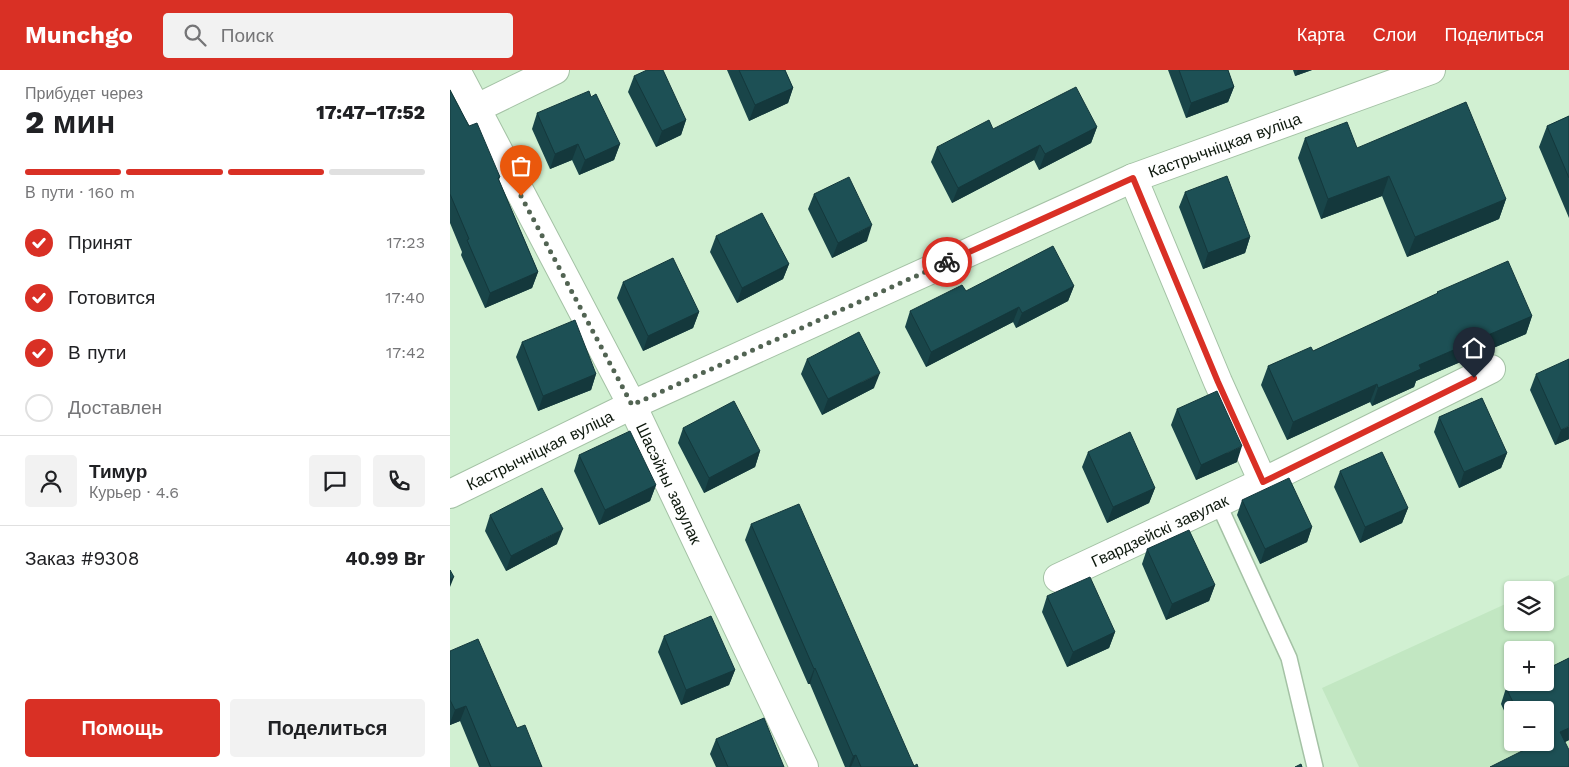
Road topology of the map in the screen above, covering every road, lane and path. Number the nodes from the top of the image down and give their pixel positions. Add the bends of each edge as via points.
1 (456, 70) edge
2 (555, 70) edge
3 (1430, 70) edge
4 (475, 109) junction
5 (1133, 178) junction
6 (1491, 369) dead end
7 (632, 405) junction
8 (1263, 482) junction
9 (450, 494) edge
10 (1218, 503) junction
11 (1058, 578) dead end
12 (804, 767) edge
13 (1315, 767) edge

1 - 4 street, Шасэйны завулак
2 - 4 street
3 - 5 street, Кастрычніцкая вуліца
4 - 7 street, Шасэйны завулак
5 - 7 street, Кастрычніцкая вуліца
5 - 8 street
6 - 8 street, Гвардзейскі завулак
7 - 9 street, Кастрычніцкая вуліца
7 - 12 street, Шасэйны завулак
8 - 10 street, Гвардзейскі завулак
10 - 11 street, Гвардзейскі завулак
10 - 13 lane via 1289,658

